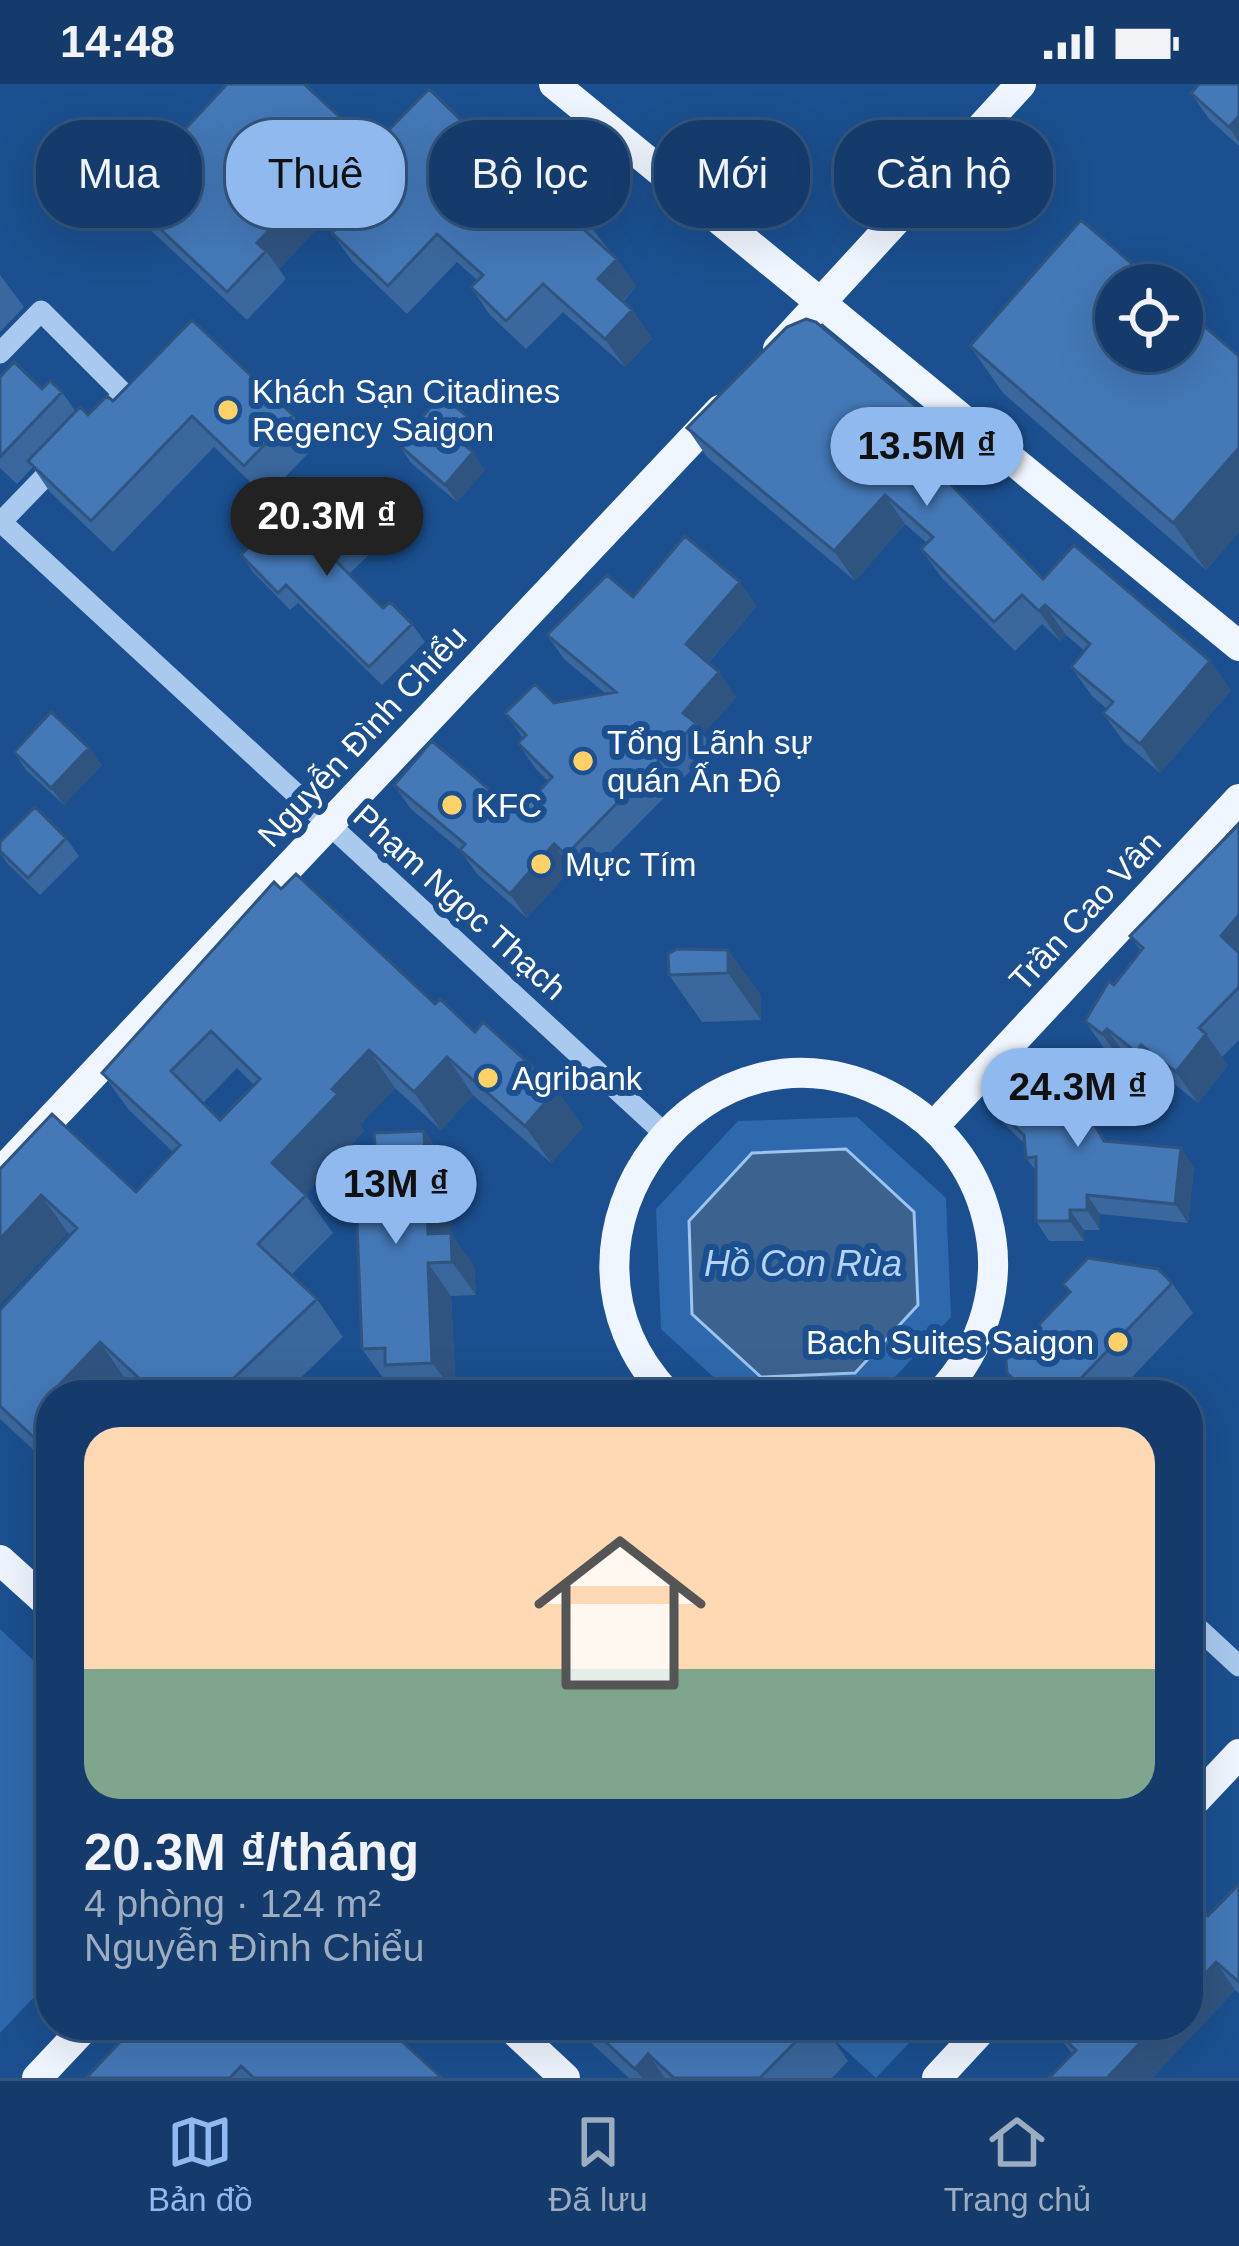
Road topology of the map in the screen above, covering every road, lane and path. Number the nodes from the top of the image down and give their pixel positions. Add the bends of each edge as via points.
1 (554, 84) edge
2 (1022, 84) edge
3 (821, 305) junction
4 (0, 353) edge
5 (0, 522) edge
6 (1239, 646) edge
7 (1239, 799) edge
8 (327, 826) junction
9 (934, 1126) junction
10 (665, 1134) junction
11 (0, 1173) edge
12 (656, 1380) edge
13 (953, 1380) edge
14 (0, 1560) edge
15 (36, 1592) edge
16 (1203, 1632) edge
17 (1239, 1666) edge
18 (1239, 1754) edge
19 (1203, 1792) edge
20 (73, 2040) edge
21 (524, 2040) edge
22 (972, 2040) edge
23 (37, 2078) edge
24 (565, 2078) edge
25 (937, 2078) edge

1 - 3 main road
2 - 3 main road, Nguyễn Đình Chiểu
3 - 6 main road
3 - 8 main road, Nguyễn Đình Chiểu
4 - 5 street via 41,311 124,394
5 - 8 street, Phạm Ngọc Thạch
7 - 9 main road, Trần Cao Vân
8 - 10 street, Phạm Ngọc Thạch
8 - 11 main road, Nguyễn Đình Chiểu
9 - 10 main road via 871,1087 797,1075 739,1085
9 - 13 main road via 982,1199 993,1257 986,1315
10 - 12 main road via 631,1183 613,1270 625,1328
14 - 15 main road
16 - 17 street
18 - 19 main road
20 - 23 main road
21 - 24 main road
22 - 25 main road

